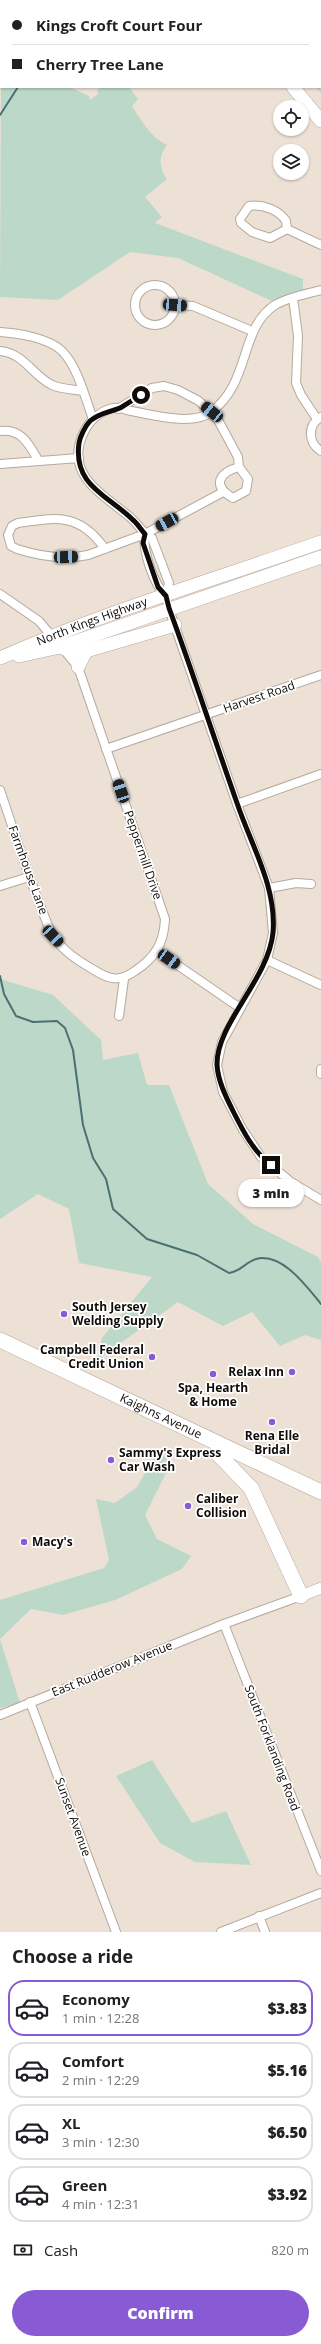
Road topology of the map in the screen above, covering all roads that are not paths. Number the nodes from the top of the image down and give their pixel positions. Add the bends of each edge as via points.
1 (294, 88) edge
2 (321, 121) edge
3 (287, 229) junction
4 (321, 245) edge
5 (321, 290) edge
6 (293, 298) junction
7 (175, 305) junction
8 (252, 331) junction
9 (0, 332) edge
10 (0, 352) edge
11 (82, 391) junction
12 (118, 409) junction
13 (212, 412) junction
14 (319, 418) edge
15 (93, 419) junction
16 (0, 431) edge
17 (321, 451) edge
18 (78, 458) junction
19 (38, 460) junction
20 (0, 464) edge
21 (239, 467) junction
22 (223, 492) junction
23 (145, 534) junction
24 (321, 542) edge
25 (105, 549) junction
26 (321, 557) edge
27 (0, 594) edge
28 (168, 602) junction
29 (175, 626) junction
30 (52, 636) junction
31 (60, 646) junction
32 (86, 651) junction
33 (0, 659) edge
34 (78, 667) junction
35 (321, 675) edge
36 (207, 714) junction
37 (106, 748) junction
38 (321, 774) edge
39 (0, 790) edge
40 (237, 804) junction
41 (29, 877) junction
42 (311, 884) dead end
43 (0, 886) edge
44 (269, 888) junction
45 (158, 951) junction
46 (267, 960) junction
47 (124, 979) junction
48 (321, 985) edge
49 (240, 1008) junction
50 (119, 1016) dead end
51 (321, 1069) edge
52 (321, 1074) edge
53 (321, 1200) edge
54 (0, 1340) edge
55 (0, 1351) edge
56 (217, 1453) junction
57 (321, 1492) edge
58 (321, 1503) edge
59 (321, 1588) edge
60 (301, 1596) junction
61 (224, 1624) junction
62 (30, 1702) junction
63 (0, 1715) edge
64 (321, 1871) edge
65 (321, 1893) edge
66 (259, 1916) junction
67 (116, 1932) edge
68 (221, 1932) edge
69 (265, 1932) edge

1 - 2 main road
3 - 3 street via 276,236 263,237 245,227 240,218 246,209 255,206 276,210 282,214
3 - 4 street
5 - 6 street
6 - 8 street via 275,305
6 - 14 street via 298,336 296,382 301,395
7 - 7 street via 168,290 156,285 149,286 138,294 135,307 140,318 157,325 169,319
7 - 8 street via 193,306
8 - 13 street via 232,392
9 - 11 street via 36,339 62,351 71,364
10 - 11 street via 7,352 24,360 53,385
11 - 15 street
12 - 13 street via 177,419 195,418
12 - 13 street via 152,388 164,386 178,390
12 - 15 street via 114,408
13 - 21 street via 238,457
14 - 17 street via 313,424 311,437
15 - 18 street via 88,423 80,440
16 - 19 street via 10,431 27,440
18 - 19 street
18 - 23 street via 82,474 91,486 135,521
19 - 20 street
21 - 22 street via 228,470 223,476 220,488
21 - 22 street via 248,480 246,491 233,498
22 - 23 street
23 - 25 street
23 - 28 street via 143,543 158,588
23 - 28 street via 152,538 169,584
24 - 28 main road, North Kings Highway
25 - 25 street via 80,557 29,553 11,546 8,535 12,526 18,523 60,518 70,520 96,536
26 - 28 main road, North Kings Highway
27 - 30 street, Peppermill Drive via 35,618
28 - 29 street
28 - 30 main road, North Kings Highway via 135,605
28 - 31 main road, North Kings Highway
29 - 32 main road
29 - 36 street
30 - 31 street, Peppermill Drive
30 - 33 main road, North Kings Highway
31 - 32 main road via 70,651
31 - 33 main road, North Kings Highway
31 - 34 street, Peppermill Drive
32 - 34 main road
34 - 37 street, Peppermill Drive
35 - 36 street, Harvest Road
36 - 37 street, Harvest Road
36 - 40 street
37 - 45 street, Peppermill Drive via 165,919 165,934
38 - 40 street
39 - 41 street, Farmhouse Lane
40 - 44 street
41 - 43 street
41 - 47 street, Farmhouse Lane via 53,936 74,958 93,970 117,980
42 - 44 street via 296,883
44 - 46 street via 273,933
45 - 47 street, Peppermill Drive
45 - 49 street
46 - 48 street
46 - 49 street
47 - 50 street
49 - 53 street via 222,1042 217,1065 224,1092 242,1130 261,1157 291,1182
51 - 52 street
54 - 57 highway, Kaighns Avenue
55 - 56 highway, Kaighns Avenue
56 - 58 highway, Kaighns Avenue
56 - 60 highway via 243,1477 255,1494
59 - 60 street
60 - 61 street, East Rudderow Avenue
61 - 62 street, East Rudderow Avenue
61 - 64 street, South Forklanding Road
62 - 63 street, East Rudderow Avenue
62 - 67 street, Sunset Avenue
65 - 66 street
66 - 68 street
66 - 69 street

